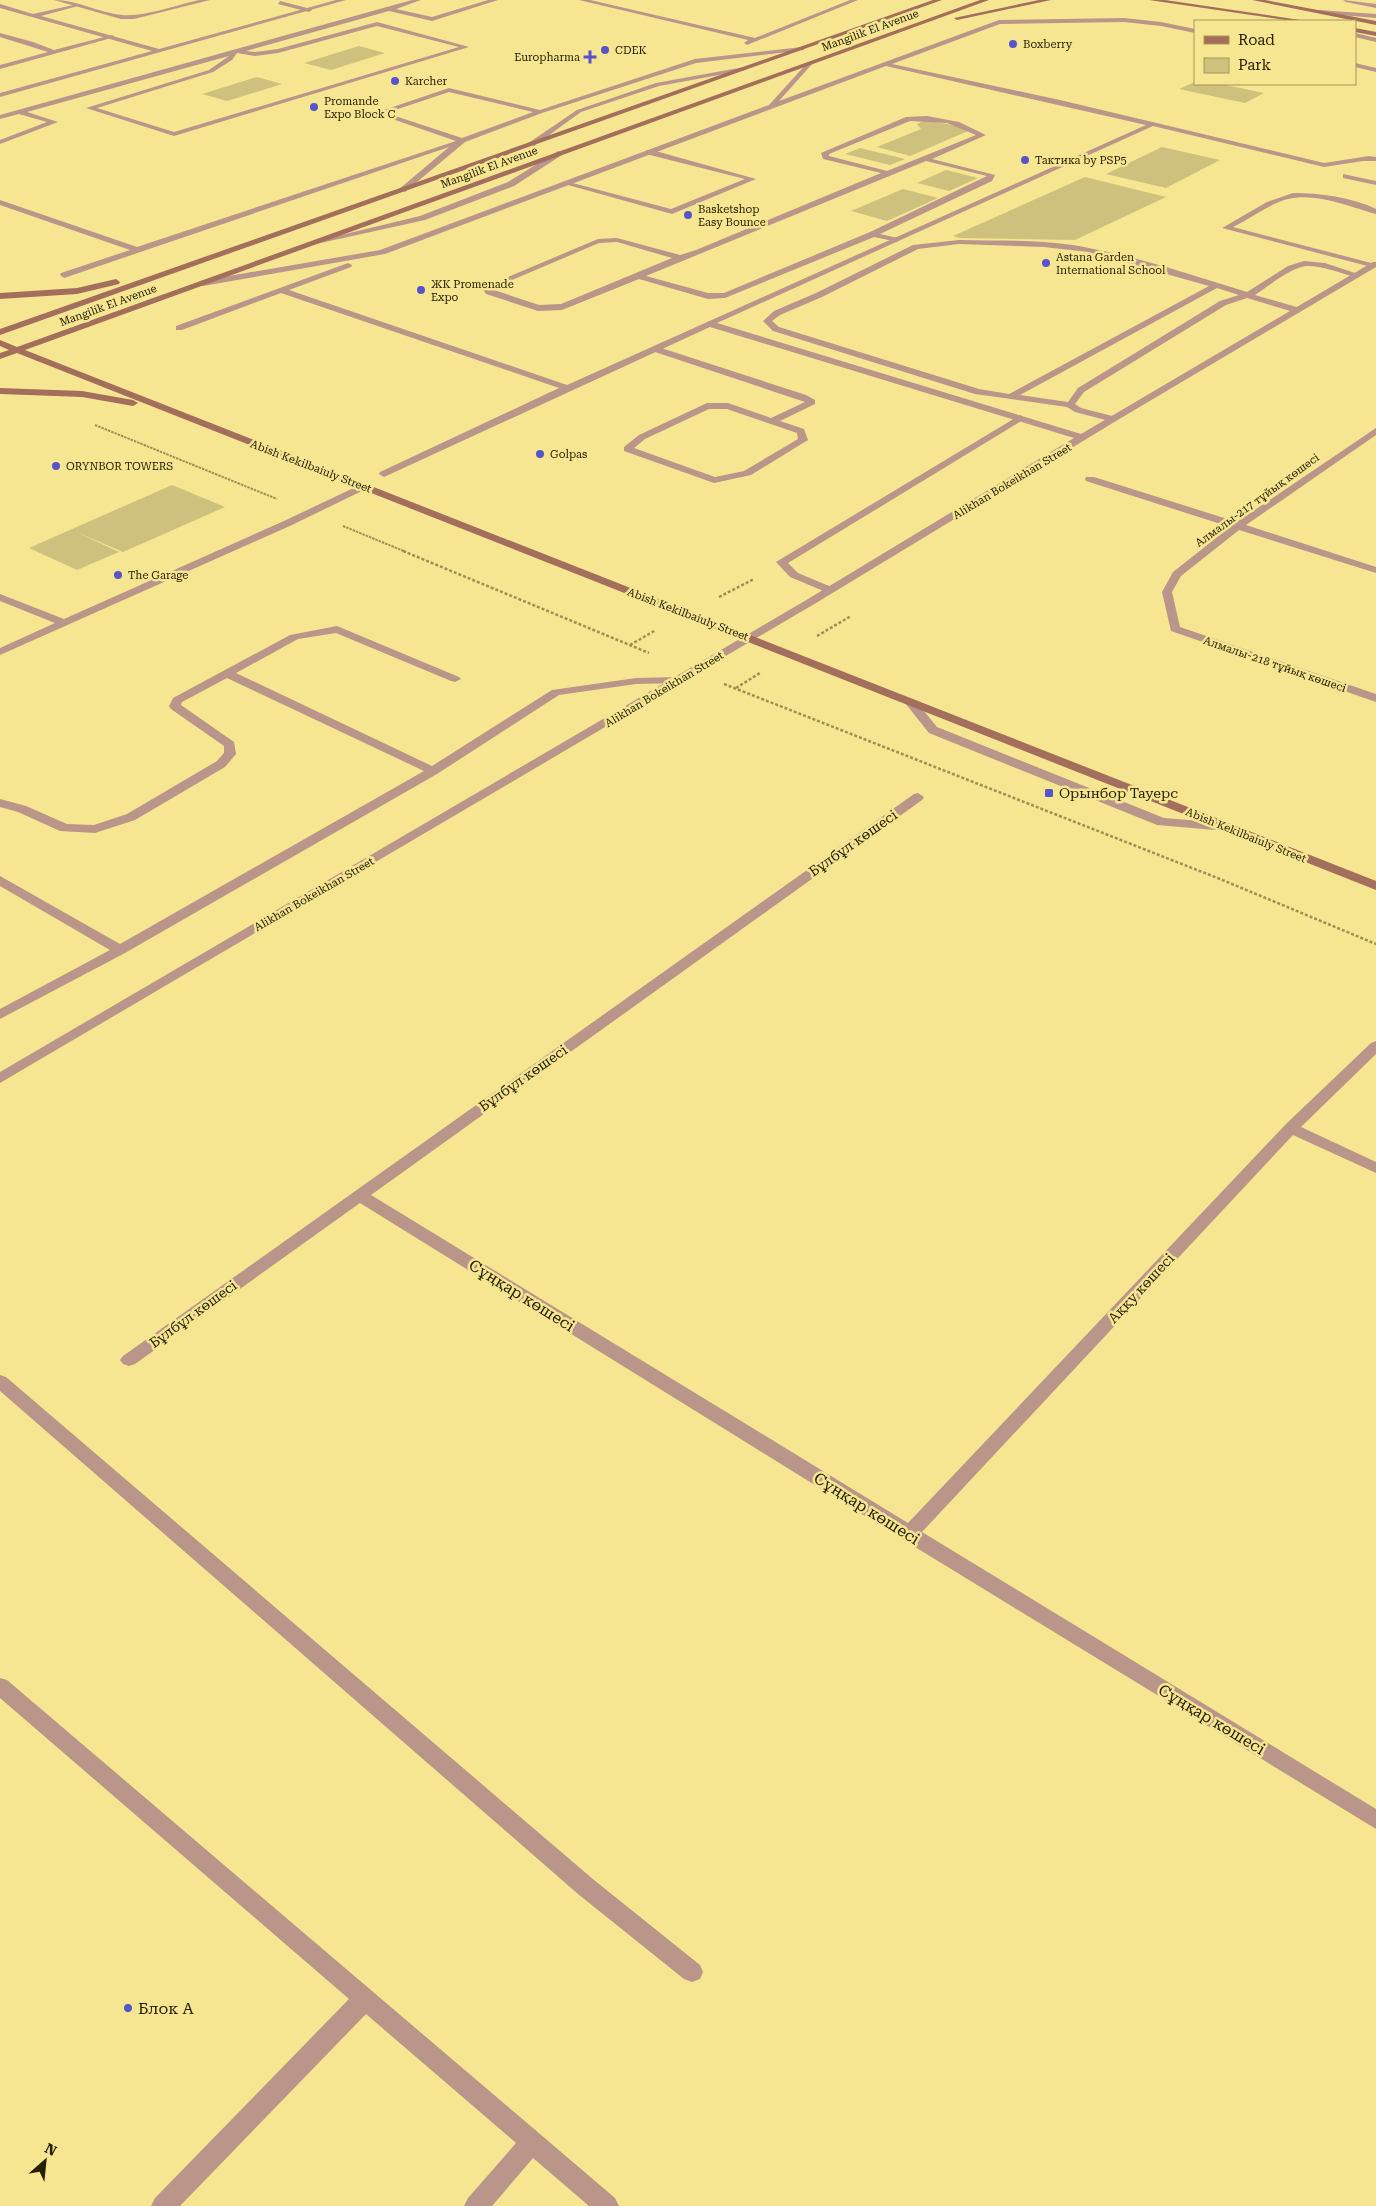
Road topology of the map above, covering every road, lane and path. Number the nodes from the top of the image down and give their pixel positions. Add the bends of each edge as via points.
1 (57, 0) edge
2 (207, 0) edge
3 (344, 0) edge
4 (418, 0) edge
5 (495, 0) edge
6 (584, 0) edge
7 (855, 0) edge
8 (939, 0) edge
9 (986, 0) edge
10 (1048, 0) edge
11 (1152, 0) edge
12 (1198, 0) edge
13 (1255, 0) edge
14 (1268, 0) edge
15 (1346, 0) edge
16 (280, 3) dead end
17 (76, 5) junction
18 (0, 6) edge
19 (1376, 6) edge
20 (895, 8) dead end
21 (389, 9) junction
22 (309, 10) junction
23 (1319, 12) junction
24 (34, 16) junction
25 (1376, 16) edge
26 (884, 20) junction
27 (1297, 20) edge
28 (1305, 20) edge
29 (1376, 23) edge
30 (918, 24) junction
31 (1356, 30) edge
32 (1194, 31) edge
33 (1376, 34) edge
34 (0, 35) edge
35 (1356, 35) edge
36 (112, 37) junction
37 (756, 40) junction
38 (1376, 40) edge
39 (738, 46) dead end
40 (730, 49) dead end
41 (802, 49) junction
42 (159, 51) junction
43 (235, 51) junction
44 (54, 52) junction
45 (695, 61) junction
46 (810, 64) junction
47 (884, 64) junction
48 (1356, 65) edge
49 (0, 67) edge
50 (744, 69) junction
51 (1376, 70) edge
52 (821, 81) dead end
53 (835, 82) junction
54 (0, 95) edge
55 (771, 106) junction
56 (19, 112) junction
57 (540, 112) junction
58 (0, 117) edge
59 (1153, 124) junction
60 (462, 140) junction
61 (0, 142) edge
62 (531, 144) junction
63 (648, 152) junction
64 (561, 153) junction
65 (925, 159) junction
66 (1376, 160) edge
67 (888, 173) junction
68 (1346, 176) dead end
69 (566, 183) junction
70 (1376, 183) edge
71 (402, 190) junction
72 (0, 202) edge
73 (1376, 212) edge
74 (873, 234) junction
75 (895, 240) junction
76 (316, 242) junction
77 (137, 250) junction
78 (382, 252) junction
79 (680, 258) junction
80 (1374, 265) edge
81 (183, 267) junction
82 (64, 275) dead end
83 (1357, 275) junction
84 (638, 276) junction
85 (203, 283) junction
86 (1215, 286) junction
87 (281, 290) junction
88 (1250, 294) junction
89 (0, 296) edge
90 (1296, 310) junction
91 (710, 324) junction
92 (179, 328) dead end
93 (0, 332) edge
94 (0, 343) edge
95 (655, 349) junction
96 (18, 350) junction
97 (0, 356) edge
98 (567, 388) junction
99 (0, 391) edge
100 (1012, 396) junction
101 (1070, 405) junction
102 (164, 408) junction
103 (1020, 418) junction
104 (1113, 419) junction
105 (772, 421) junction
106 (1376, 431) edge
107 (1084, 438) junction
108 (384, 474) dead end
109 (1090, 479) dead end
110 (364, 486) junction
111 (1238, 526) junction
112 (1376, 570) edge
113 (754, 578) dead end
114 (830, 590) junction
115 (0, 597) edge
116 (711, 600) dead end
117 (851, 616) dead end
118 (64, 623) junction
119 (1175, 629) joint
120 (657, 630) dead end
121 (749, 638) junction
122 (812, 640) dead end
123 (630, 645) dead end
124 (0, 652) edge
125 (761, 672) dead end
126 (228, 673) junction
127 (454, 679) dead end
128 (679, 680) junction
129 (735, 688) dead end
130 (1376, 698) edge
131 (911, 702) junction
132 (433, 771) junction
133 (918, 797) dead end
134 (0, 803) edge
135 (1227, 827) junction
136 (0, 880) edge
137 (1376, 886) edge
138 (120, 950) junction
139 (0, 1015) edge
140 (1376, 1046) edge
141 (0, 1078) edge
142 (1291, 1128) junction
143 (1376, 1168) edge
144 (359, 1195) junction
145 (129, 1360) dead end
146 (0, 1381) edge
147 (909, 1534) junction
148 (0, 1686) edge
149 (1376, 1820) edge
150 (692, 1972) dead end
151 (364, 2000) junction
152 (532, 2142) junction
153 (163, 2206) edge
154 (476, 2206) edge
155 (607, 2206) edge

1 - 17 street
2 - 17 street via 134,17 121,17
3 - 22 street
4 - 21 street
5 - 21 street via 432,19
6 - 37 street
7 - 37 street
8 - 26 main road, Mangilik El Avenue
9 - 30 main road, Mangilik El Avenue
10 - 30 main road
11 - 27 main road
12 - 28 main road
13 - 23 main road
14 - 23 main road
15 - 19 street
16 - 22 street
17 - 24 street
18 - 24 street
20 - 26 main road
21 - 43 street
22 - 42 street
23 - 25 street
23 - 29 main road
24 - 36 street
26 - 41 main road, Mangilik El Avenue
30 - 46 main road, Mangilik El Avenue
31 - 33 main road
32 - 47 street via 1124,20 999,22
34 - 44 street
35 - 38 street
36 - 42 street
36 - 44 street
37 - 39 street
40 - 45 street
41 - 45 street
41 - 50 main road, Mangilik El Avenue
42 - 54 street
43 - 43 street via 255,54 278,51 377,24 466,47 174,134 90,108 211,72 230,59
43 - 56 street
44 - 49 street
45 - 57 street
46 - 55 street via 802,77
46 - 64 main road, Mangilik El Avenue
47 - 53 street
47 - 59 street
48 - 51 street
50 - 62 main road, Mangilik El Avenue
50 - 62 street via 658,84 579,111
52 - 53 street
53 - 55 street
55 - 63 street
56 - 58 street
56 - 61 street via 54,122
57 - 60 street
57 - 60 street via 449,90 379,113
59 - 66 street via 1324,165 1342,164 1364,157
59 - 75 street
60 - 71 street
60 - 77 street
62 - 71 main road, Mangilik El Avenue
63 - 69 street
63 - 69 street via 752,178 672,212
64 - 76 main road, Mangilik El Avenue
64 - 76 street via 511,184 422,218
65 - 67 street
65 - 67 street via 982,136 971,128 909,119 825,153 826,157
65 - 74 street via 991,175 989,179
67 - 79 street
68 - 70 street
69 - 78 street
71 - 81 main road, Mangilik El Avenue
72 - 77 street
73 - 80 street via 1315,196 1286,196 1226,228
74 - 75 street
74 - 84 street via 725,295 708,296
75 - 91 street
76 - 85 main road, Mangilik El Avenue
77 - 82 street
78 - 85 street
78 - 87 street
79 - 84 street
79 - 84 street via 617,240 598,241 486,288 489,292 538,308 562,307
80 - 83 street, Alikhan Bokeikhan Street
81 - 89 main road via 77,291
81 - 93 main road, Mangilik El Avenue
83 - 88 street via 1304,263
83 - 90 street, Alikhan Bokeikhan Street
85 - 96 main road, Mangilik El Avenue
86 - 88 street
86 - 100 street
86 - 100 street via 1088,250 1044,244 959,242 916,246 777,313 768,321 776,329 825,345 978,392
87 - 92 street
87 - 98 street
88 - 90 street
88 - 101 street via 1223,303 1104,376 1082,390
90 - 104 street, Alikhan Bokeikhan Street
91 - 95 street
91 - 103 street
94 - 96 main road, Abish Kekilbaiuly Street
95 - 98 street
95 - 105 street via 812,402
96 - 97 main road, Mangilik El Avenue
96 - 102 main road, Abish Kekilbaiuly Street
98 - 108 street
99 - 102 main road via 82,394
100 - 101 street
101 - 104 street
102 - 110 main road, Abish Kekilbaiuly Street
103 - 107 street
103 - 114 street via 781,562 794,575
104 - 107 street, Alikhan Bokeikhan Street
105 - 105 street via 728,406 707,406 642,437 627,449 714,480 747,473 803,440 801,431
106 - 111 street, Алмалы-217 тұйық көшесі
107 - 114 street, Alikhan Bokeikhan Street
109 - 111 street
110 - 118 street
110 - 121 main road, Abish Kekilbaiuly Street
111 - 112 street
111 - 119 street, Алмалы-217 тұйық көшесі via 1177,574 1167,592
113 - 116 path
114 - 121 street, Alikhan Bokeikhan Street
115 - 118 street
117 - 122 path
118 - 124 street
119 - 130 street, Алмалы-218 тұйық көшесі
120 - 123 path
121 - 128 street, Alikhan Bokeikhan Street
121 - 131 main road, Abish Kekilbaiuly Street
125 - 129 path
126 - 127 street via 294,637 337,629
126 - 132 street
126 - 134 street via 177,700 176,706 230,745 230,754 221,764 131,816 95,829 65,828
128 - 132 street via 636,681 556,692
128 - 141 street, Alikhan Bokeikhan Street
131 - 135 main road, Abish Kekilbaiuly Street
131 - 135 street via 933,730 1162,822
132 - 138 street
133 - 144 street, Бұлбұл көшесі
135 - 137 main road, Abish Kekilbaiuly Street
136 - 138 street
138 - 139 street
140 - 142 street, Аққу көшесі
142 - 143 street
142 - 147 street, Аққу көшесі
144 - 145 street, Бұлбұл көшесі
144 - 147 street, Сұңқар көшесі
146 - 150 street via 586,1887
147 - 149 street, Сұңқар көшесі
148 - 151 street
151 - 152 street
151 - 153 street
152 - 154 street
152 - 155 street

